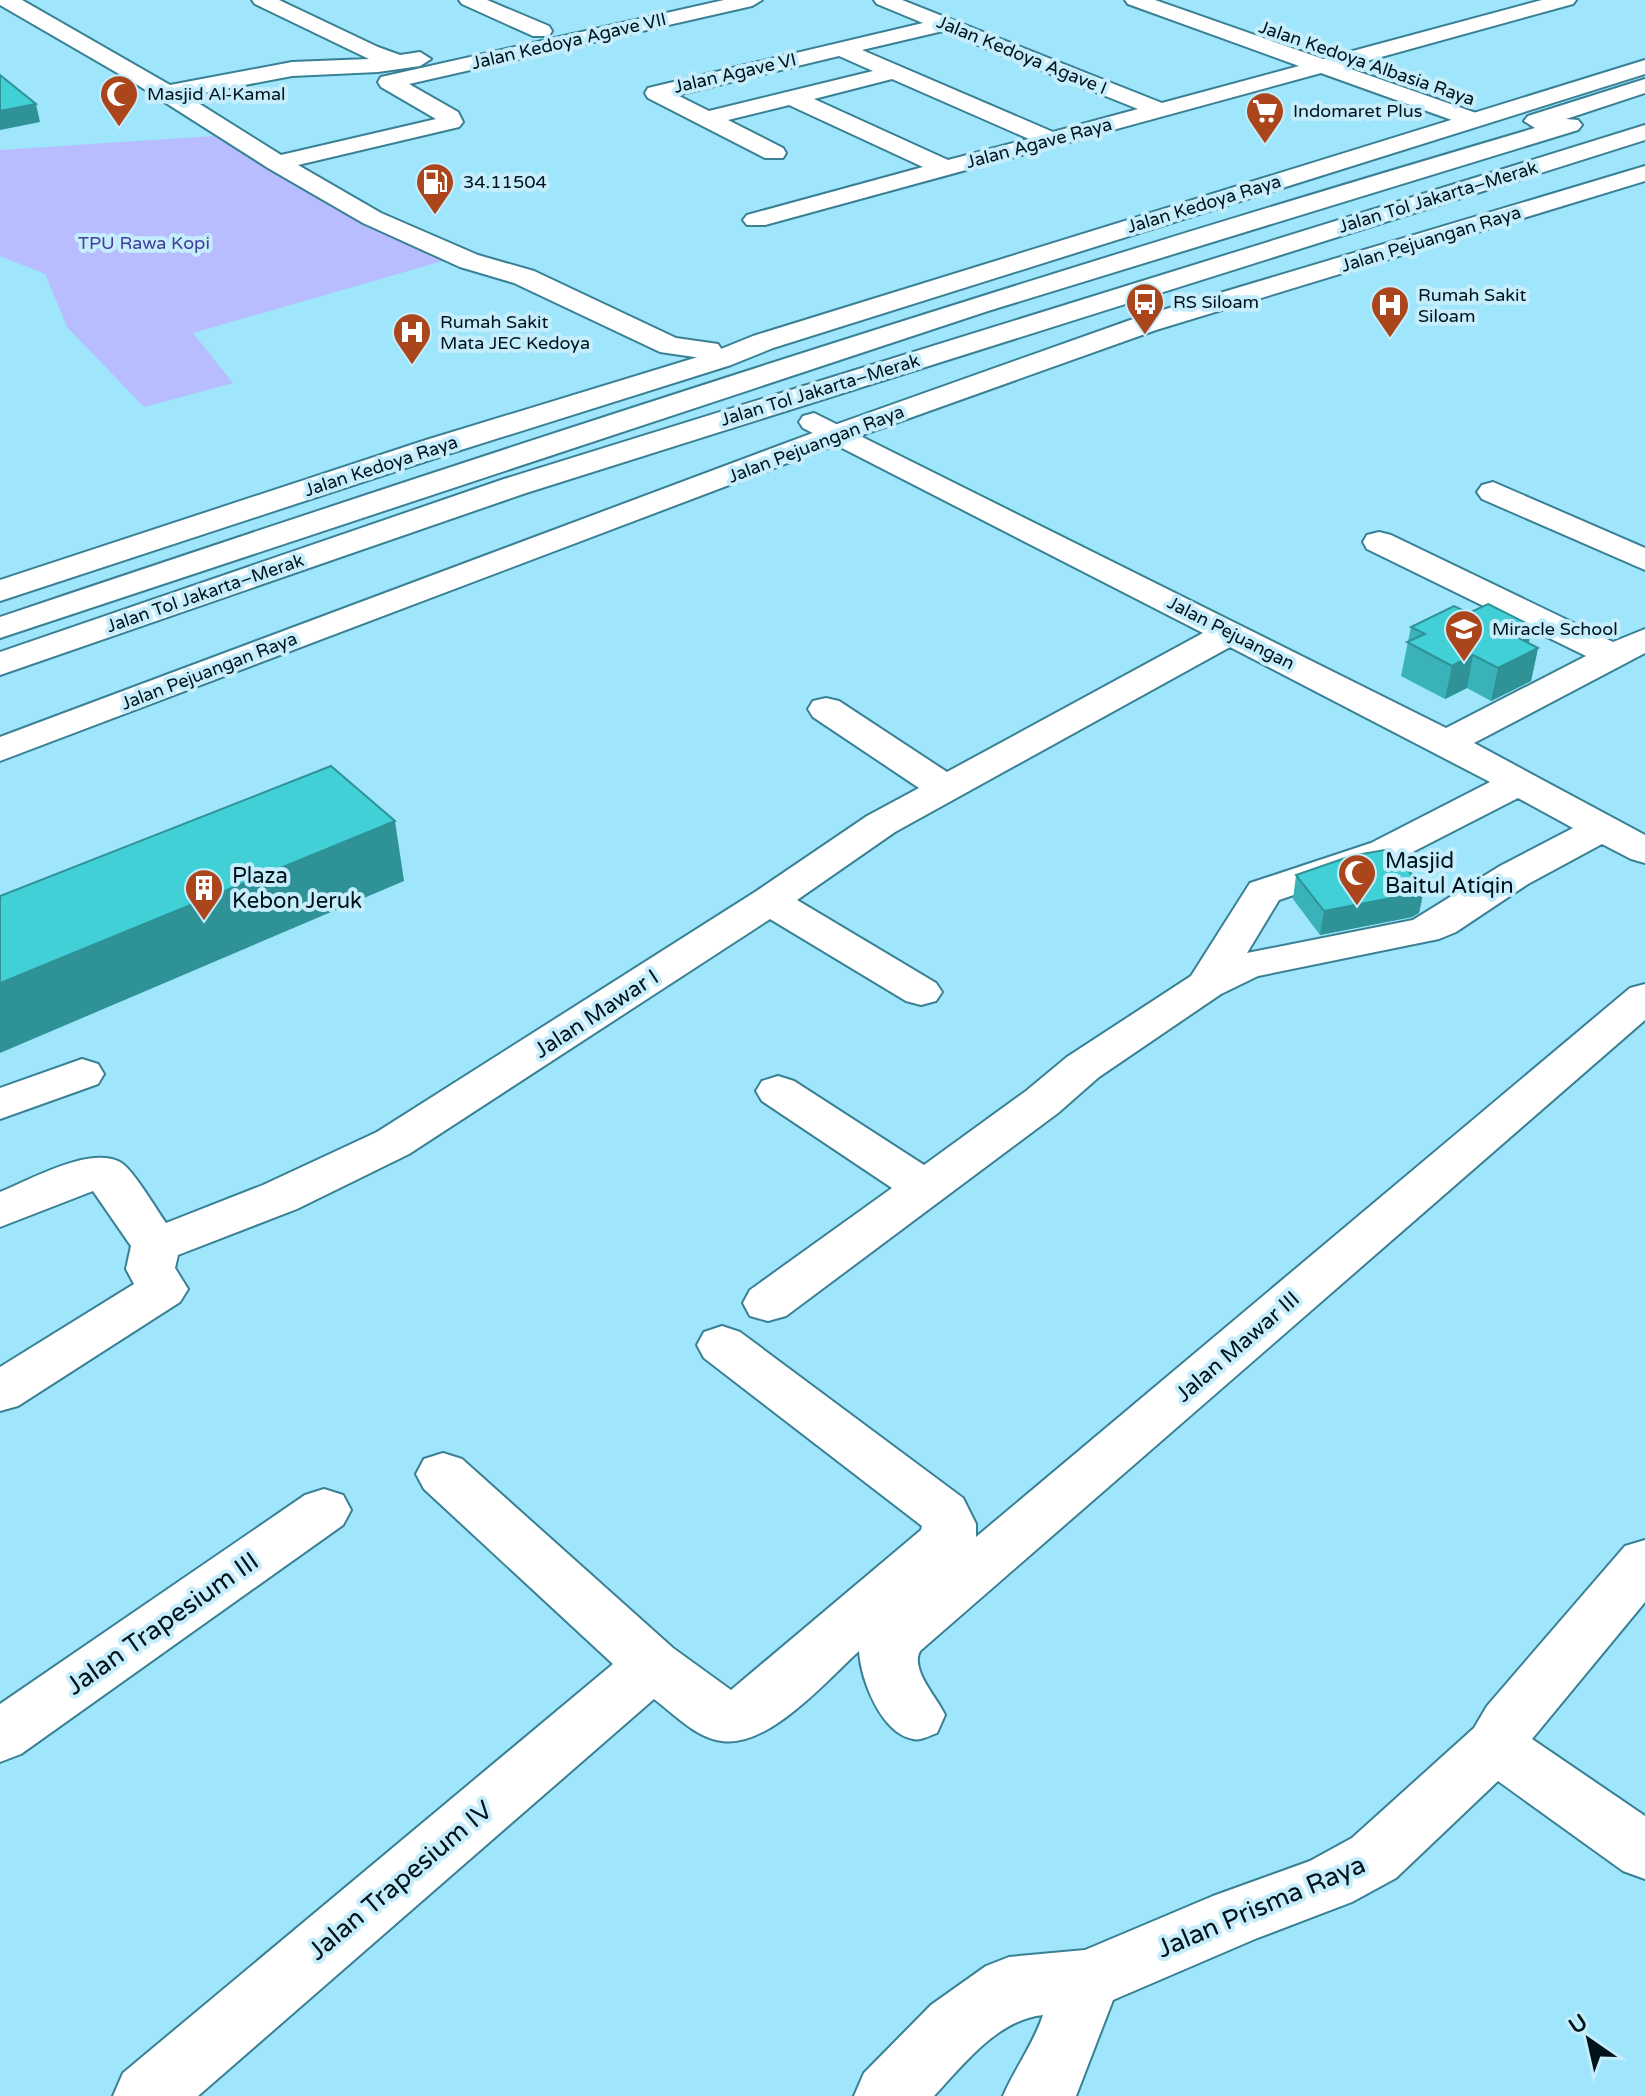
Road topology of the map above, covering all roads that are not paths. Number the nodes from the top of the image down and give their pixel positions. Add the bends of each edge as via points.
1 (7, 0) edge
2 (262, 0) edge
3 (469, 0) edge
4 (688, 0) edge
5 (752, 0) edge
6 (884, 0) edge
7 (1135, 0) edge
8 (1188, 0) edge
9 (1566, 0) edge
10 (1463, 8) dead end
11 (1495, 19) junction
12 (945, 24) junction
13 (541, 31) junction
14 (841, 49) junction
15 (1352, 58) junction
16 (421, 65) junction
17 (1322, 66) junction
18 (1645, 67) edge
19 (895, 72) junction
20 (1645, 86) edge
21 (166, 93) junction
22 (791, 97) junction
23 (1645, 103) edge
24 (1160, 110) junction
25 (1501, 110) junction
26 (704, 119) junction
27 (1471, 119) junction
28 (1645, 132) edge
29 (1052, 140) junction
30 (774, 153) dead end
31 (1645, 155) edge
32 (1449, 159) junction
33 (277, 163) junction
34 (945, 168) junction
35 (1645, 173) edge
36 (756, 220) dead end
37 (469, 261) junction
38 (763, 342) junction
39 (708, 350) junction
40 (660, 362) junction
41 (826, 428) junction
42 (1493, 492) dead end
43 (1379, 542) dead end
44 (1643, 558) edge
45 (0, 572) edge
46 (0, 591) edge
47 (0, 628) edge
48 (1231, 632) junction
49 (1645, 639) edge
50 (1613, 655) junction
51 (0, 664) edge
52 (826, 709) dead end
53 (0, 726) edge
54 (1446, 743) junction
55 (0, 750) edge
56 (1518, 783) junction
57 (946, 789) junction
58 (1602, 828) junction
59 (1645, 851) edge
60 (769, 901) junction
61 (1206, 985) junction
62 (921, 992) dead end
63 (1645, 997) edge
64 (82, 1074) dead end
65 (778, 1091) dead end
66 (0, 1104) edge
67 (924, 1187) junction
68 (0, 1210) edge
69 (156, 1245) junction
70 (768, 1303) dead end
71 (722, 1345) dead end
72 (0, 1392) edge
73 (443, 1474) dead end
74 (324, 1510) dead end
75 (1645, 1562) edge
76 (653, 1665) junction
77 (916, 1715) dead end
78 (0, 1736) edge
79 (1495, 1746) junction
80 (1645, 1851) edge
81 (1087, 1980) junction
82 (147, 2096) edge
83 (888, 2096) edge
84 (1037, 2096) edge

1 - 21 main road, Jalan Kedoya Raya
2 - 16 main road via 384,58
3 - 13 main road
4 - 13 main road
5 - 16 main road, Jalan Kedoya Agave VII
6 - 12 main road, Jalan Kedoya Agave I
7 - 17 main road, Jalan Kedoya Albasia Raya
8 - 15 main road, Jalan Kedoya Albasia Raya
9 - 11 main road, Jalan Agave Raya
10 - 11 main road
11 - 15 main road, Jalan Agave Raya
12 - 14 main road, Jalan Agave VI
12 - 24 main road, Jalan Kedoya Agave I
13 - 16 main road
14 - 19 main road
14 - 26 main road, Jalan Agave VI via 656,93
15 - 17 main road, Jalan Agave Raya
15 - 25 main road, Jalan Kedoya Albasia Raya
16 - 21 main road via 292,69
16 - 33 main road via 388,83 451,122
17 - 24 main road, Jalan Agave Raya
17 - 27 main road, Jalan Kedoya Albasia Raya
18 - 25 main road, Jalan Kedoya Raya
19 - 22 main road
19 - 29 main road
20 - 32 main road via 1524,125
21 - 33 main road, Jalan Kedoya Raya
22 - 26 main road
22 - 34 main road
23 - 32 main road, Jalan Tol Jakarta–Merak
24 - 29 main road, Jalan Agave Raya
25 - 27 main road, Jalan Kedoya Raya
26 - 30 main road, Jalan Agave VI
27 - 38 main road, Jalan Kedoya Raya
28 - 51 main road, Jalan Tol Jakarta–Merak via 515,486
29 - 34 main road, Jalan Agave Raya
31 - 41 main road, Jalan Pejuangan Raya via 1126,314 863,403
32 - 47 main road, Jalan Tol Jakarta–Merak via 736,383
33 - 37 main road, Jalan Kedoya Raya via 372,218
34 - 36 main road, Jalan Agave Raya
35 - 41 main road, Jalan Pejuangan Raya via 1146,324
37 - 39 main road, Jalan Kedoya Raya via 524,277 670,346
37 - 40 main road, Jalan Kedoya Raya via 502,283 648,349
38 - 39 main road, Jalan Kedoya Raya
38 - 46 main road, Jalan Kedoya Raya
39 - 40 main road, Jalan Kedoya Raya
40 - 45 main road, Jalan Kedoya Raya
41 - 48 main road, Jalan Pejuangan
41 - 53 main road, Jalan Pejuangan Raya
41 - 55 main road, Jalan Pejuangan Raya
42 - 44 main road
43 - 50 main road
48 - 54 main road, Jalan Pejuangan
48 - 57 main road, Jalan Mawar I
49 - 50 main road
50 - 54 main road
52 - 57 main road
54 - 56 main road, Jalan Pejuangan
56 - 58 main road, Jalan Pejuangan
56 - 61 main road via 1385,851 1264,892
57 - 60 main road, Jalan Mawar I via 881,824
58 - 59 main road, Jalan Pejuangan
58 - 61 main road via 1424,930 1246,966
60 - 62 main road
60 - 69 main road, Jalan Mawar I via 393,1143 280,1197
61 - 67 main road via 1083,1067
63 - 77 main road, Jalan Mawar III via 900,1634 888,1651 890,1675
64 - 66 main road
65 - 67 main road
67 - 70 main road
68 - 69 main road via 92,1173 106,1174
69 - 72 main road via 150,1269 163,1289
71 - 76 main road via 944,1513 948,1539 740,1716 721,1716
73 - 76 main road
74 - 78 main road, Jalan Trapesium III
75 - 79 main road, Jalan Prisma Raya
76 - 82 main road, Jalan Trapesium IV
79 - 80 main road
79 - 81 main road, Jalan Prisma Raya via 1374,1858 1330,1882
81 - 83 main road, Jalan Prisma Raya via 1009,1988 954,2027
81 - 84 main road via 1045,2088

